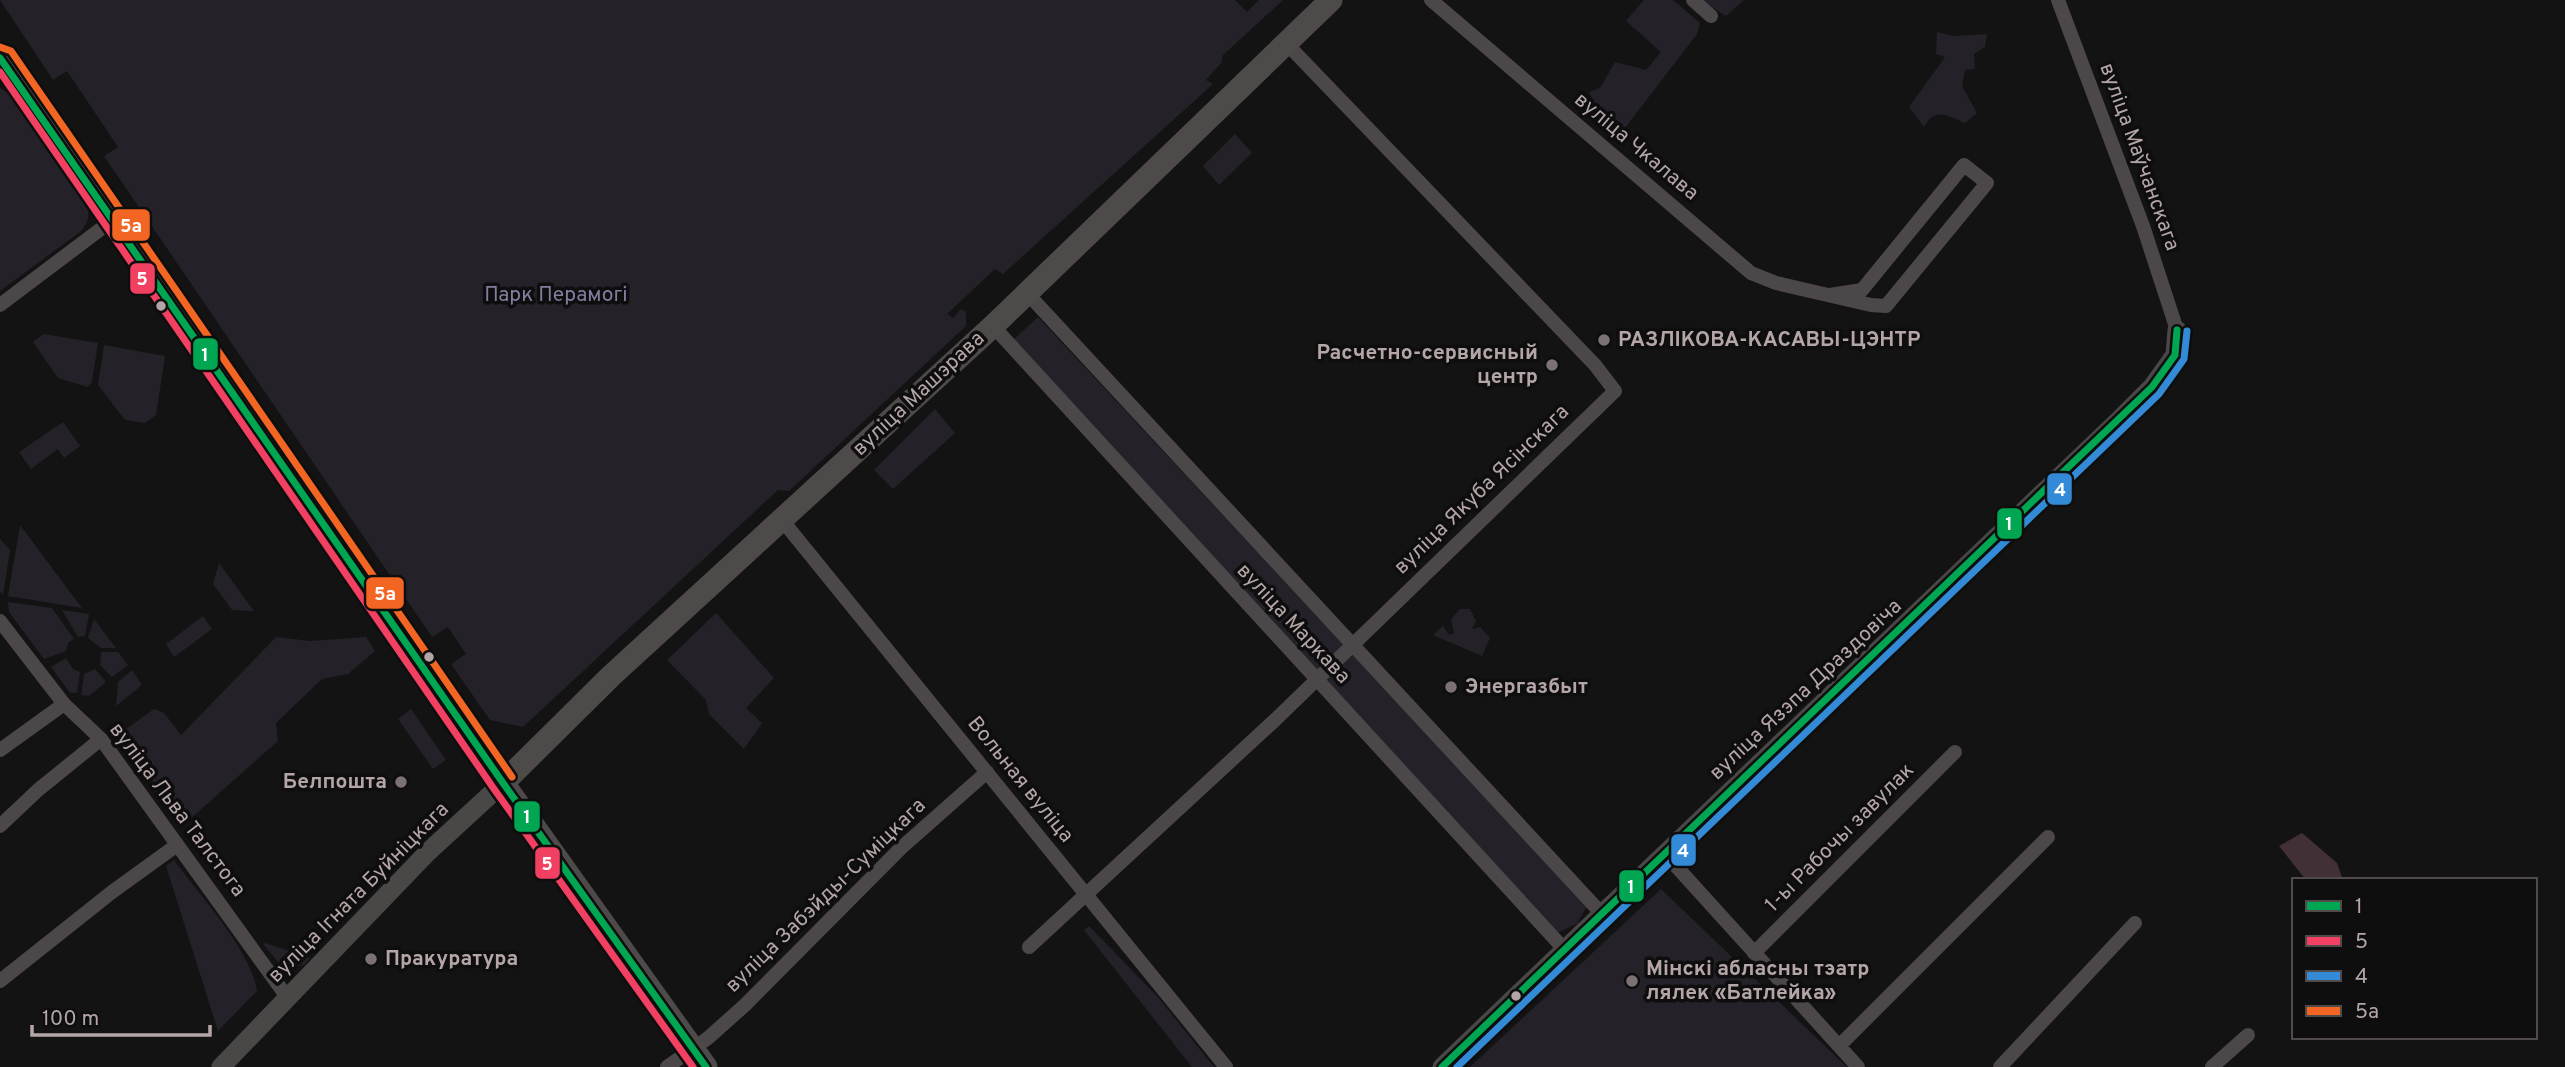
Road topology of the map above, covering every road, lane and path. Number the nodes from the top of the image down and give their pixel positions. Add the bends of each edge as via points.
1 (1331, 0) edge
2 (1432, 0) edge
3 (1693, 0) edge
4 (2058, 0) edge
5 (1711, 16) dead end
6 (1286, 43) junction
7 (1, 56) edge
8 (114, 219) junction
9 (1027, 293) junction
10 (1830, 295) junction
11 (0, 305) edge
12 (993, 326) junction
13 (2177, 330) joint
14 (782, 520) junction
15 (0, 621) edge
16 (1352, 645) junction
17 (1317, 680) junction
18 (64, 704) junction
19 (101, 739) junction
20 (0, 750) edge
21 (1955, 752) dead end
22 (987, 772) junction
23 (503, 783) junction
24 (0, 826) edge
25 (2048, 837) dead end
26 (177, 845) junction
27 (1665, 854) junction
28 (1087, 896) junction
29 (1602, 914) junction
30 (2135, 923) dead end
31 (1029, 947) dead end
32 (1565, 950) junction
33 (1754, 953) junction
34 (0, 981) edge
35 (287, 997) junction
36 (2248, 1035) dead end
37 (1839, 1046) junction
38 (699, 1058) edge
39 (1444, 1066) edge
40 (221, 1067) edge
41 (667, 1067) edge
42 (1226, 1067) edge
43 (1858, 1067) edge
44 (2000, 1067) edge
45 (2212, 1067) edge

1 - 6 main road, вуліца Машэрава
2 - 10 street, вуліца Чкалава via 1751,273
3 - 5 street
4 - 13 street, вуліца Маўчанскага
6 - 9 main road, вуліца Машэрава
6 - 16 street, вуліца Якуба Ясінскага via 1615,391
7 - 8 main road
8 - 11 street
8 - 23 main road
9 - 12 main road, вуліца Машэрава
9 - 16 street, вуліца Маркава
10 - 10 street, вуліца Чкалава via 1886,306 1987,183 1964,165 1862,290
12 - 14 main road, вуліца Машэрава
12 - 17 street, вуліца Маркава
13 - 27 street, вуліца Язэпа Драздовіча via 2175,355 2152,387
14 - 22 street, Вольная вуліца
14 - 23 main road, вуліца Машэрава via 611,676
15 - 18 street, вуліца Льва Талстога
16 - 17 street, вуліца Якуба Ясінскага
16 - 29 street, вуліца Маркава
17 - 28 street, вуліца Якуба Ясінскага
17 - 32 street, вуліца Маркава
18 - 19 street, вуліца Льва Талстога
18 - 20 street
19 - 24 street
19 - 26 street, вуліца Льва Талстога
21 - 33 street, 1-ы Рабочы завулак
22 - 28 street, Вольная вуліца
22 - 38 street, вуліца Забэйды-Суміцкага via 901,848 745,1005
23 - 35 street, вуліца Ігната Буйніцкага via 428,852
23 - 38 main road
25 - 37 street
26 - 34 street
26 - 35 street, вуліца Льва Талстога
27 - 29 street, вуліца Язэпа Драздовіча
27 - 33 street
28 - 31 street, вуліца Якуба Ясінскага
28 - 42 street, Вольная вуліца
29 - 32 street, вуліца Язэпа Драздовіча
30 - 44 street
32 - 39 street, вуліца Язэпа Драздовіча
33 - 37 street
35 - 40 street, вуліца Ігната Буйніцкага
36 - 45 street
37 - 43 street
38 - 41 street, вуліца Забэйды-Суміцкага

